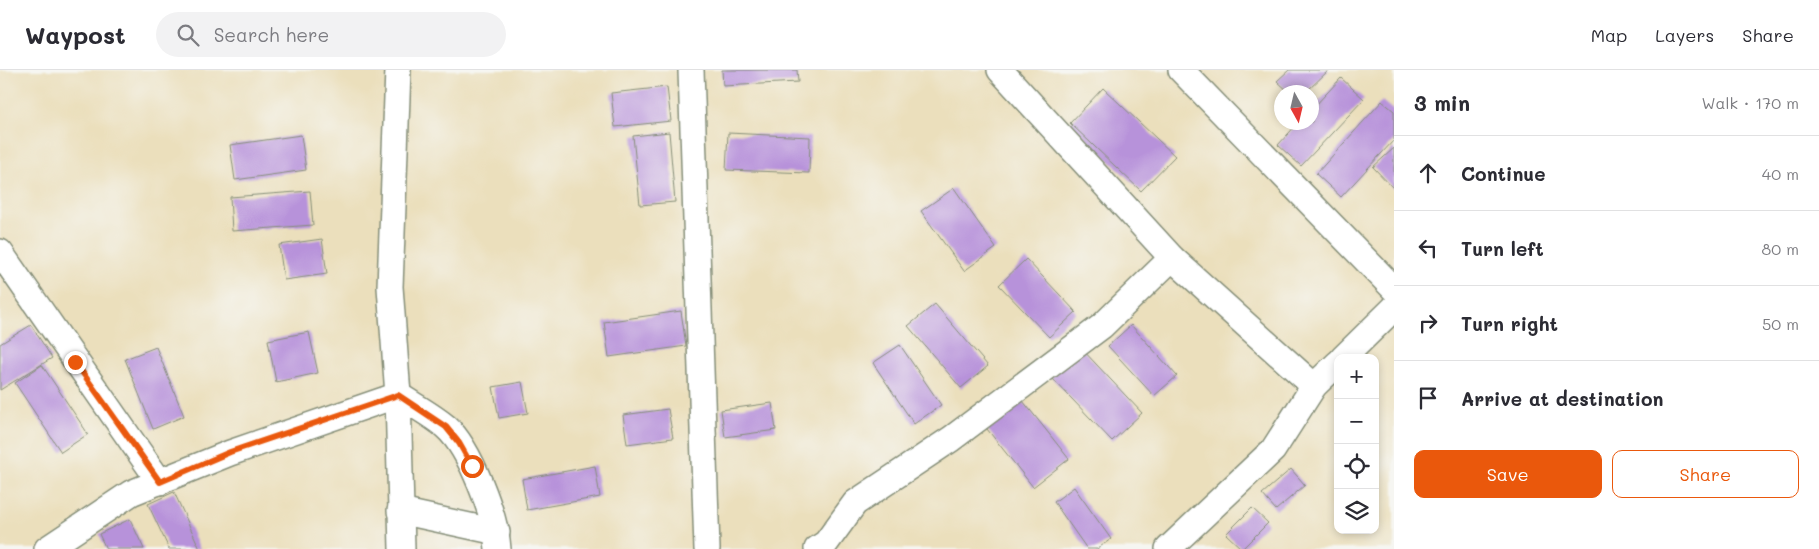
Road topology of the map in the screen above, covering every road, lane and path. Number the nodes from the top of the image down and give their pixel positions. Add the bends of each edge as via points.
1 (398, 70) edge
2 (691, 70) edge
3 (1000, 70) edge
4 (1181, 70) edge
5 (0, 252) edge
6 (1172, 258) junction
7 (1394, 289) edge
8 (1394, 308) edge
9 (1347, 354) edge
10 (1334, 367) edge
11 (1314, 386) junction
12 (398, 395) junction
13 (160, 482) junction
14 (400, 511) junction
15 (498, 540) edge
16 (47, 549) edge
17 (402, 549) edge
18 (707, 549) edge
19 (818, 549) edge
20 (1168, 549) edge

1 - 12 street via 390,287
2 - 18 street
3 - 6 street
4 - 7 street
5 - 13 street
6 - 11 street
6 - 19 street via 1102,326 951,439 855,503
8 - 9 street
10 - 11 street
11 - 20 street via 1274,450
12 - 13 street via 230,452
12 - 14 street
12 - 15 street via 446,427 459,443 472,466
13 - 16 street via 131,493
14 - 15 street
14 - 17 street

